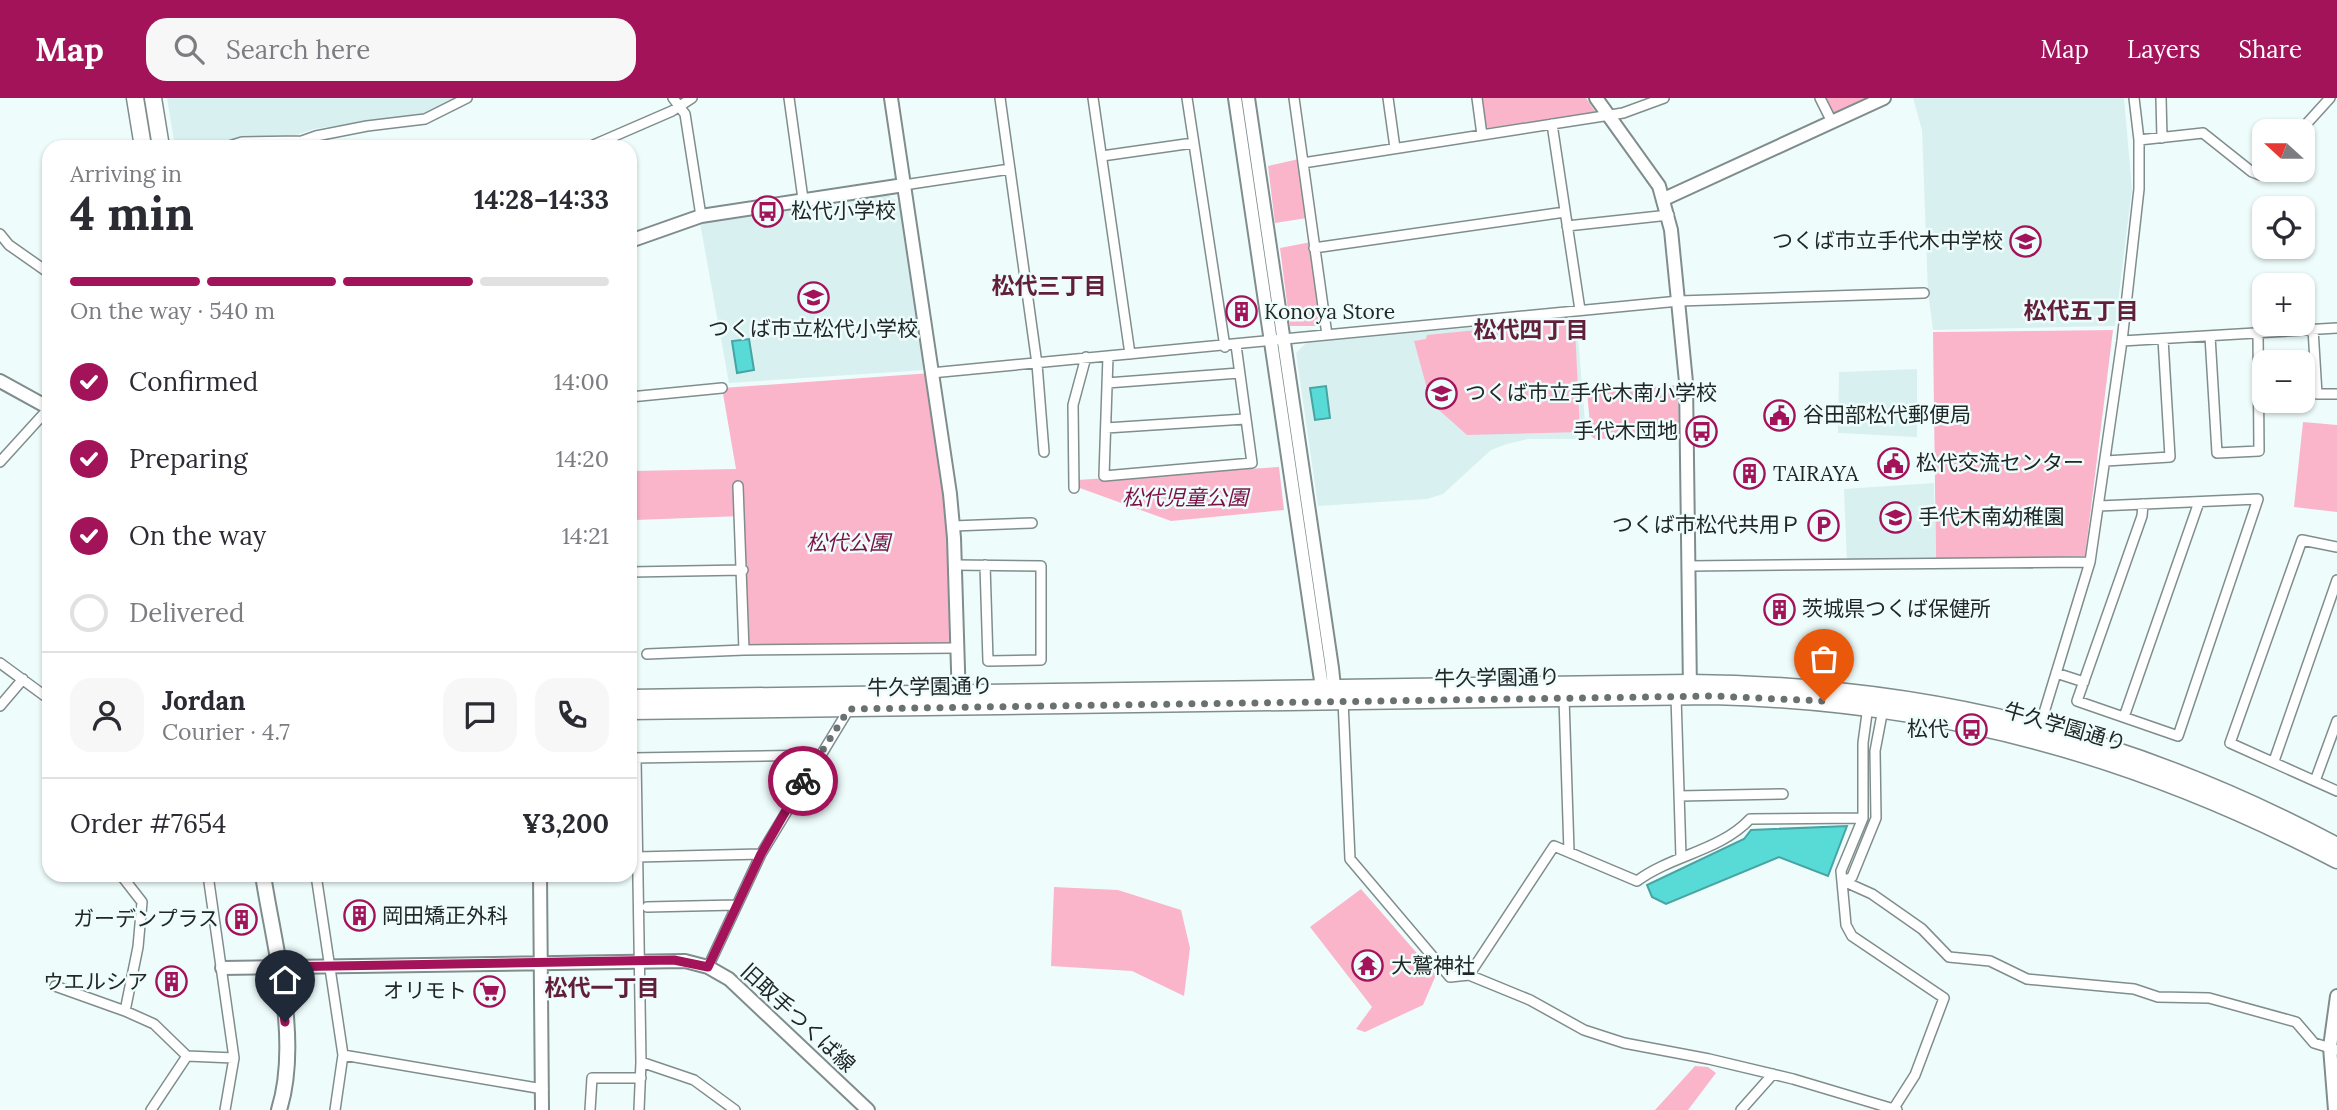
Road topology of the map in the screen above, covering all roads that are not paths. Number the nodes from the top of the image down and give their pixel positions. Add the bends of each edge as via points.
1 (135, 98) edge
2 (153, 98) edge
3 (467, 98) edge
4 (673, 98) edge
5 (692, 98) edge
6 (789, 98) edge
7 (891, 98) edge
8 (1000, 98) edge
9 (1093, 98) edge
10 (1187, 98) edge
11 (1235, 98) edge
12 (1248, 98) edge
13 (1294, 98) edge
14 (1388, 98) edge
15 (1477, 98) edge
16 (1596, 98) edge
17 (1664, 98) edge
18 (1820, 98) edge
19 (1884, 98) edge
20 (2134, 98) edge
21 (2161, 98) edge
22 (2330, 98) edge
23 (680, 107) junction
24 (1609, 116) junction
25 (2311, 119) edge
26 (1832, 122) junction
27 (1552, 124) junction
28 (1482, 135) junction
29 (2162, 138) junction
30 (142, 140) edge
31 (160, 140) edge
32 (305, 140) edge
33 (605, 140) edge
34 (2139, 140) junction
35 (1194, 143) junction
36 (1395, 148) junction
37 (1101, 156) junction
38 (1303, 163) junction
39 (1010, 169) junction
40 (2252, 172) edge
41 (904, 185) junction
42 (803, 199) junction
43 (1664, 199) junction
44 (1565, 212) junction
45 (1669, 215) junction
46 (701, 216) junction
47 (1567, 226) junction
48 (0, 234) edge
49 (637, 239) edge
50 (1314, 248) junction
51 (42, 268) edge
52 (1924, 293) dead end
53 (1679, 301) junction
54 (1580, 310) junction
55 (2337, 328) edge
56 (2315, 329) edge
57 (2252, 333) edge
58 (1326, 335) junction
59 (2210, 336) junction
60 (2258, 336) edge
61 (2313, 336) edge
62 (1284, 339) junction
63 (2163, 339) junction
64 (1270, 340) junction
65 (2122, 341) junction
66 (1236, 345) junction
67 (1225, 347) junction
68 (1130, 354) junction
69 (1108, 356) junction
70 (1086, 357) junction
71 (1037, 364) junction
72 (932, 373) junction
73 (1239, 373) junction
74 (0, 381) edge
75 (1107, 383) junction
76 (722, 388) dead end
77 (2337, 394) edge
78 (637, 396) edge
79 (42, 404) edge
80 (42, 416) edge
81 (1245, 419) junction
82 (1106, 428) junction
83 (1044, 452) dead end
84 (2106, 461) junction
85 (0, 462) edge
86 (738, 486) dead end
87 (1074, 488) dead end
88 (2199, 502) junction
89 (2143, 504) junction
90 (2099, 506) junction
91 (1032, 523) dead end
92 (953, 526) junction
93 (2337, 547) edge
94 (2090, 562) junction
95 (955, 565) junction
96 (985, 565) junction
97 (1689, 566) junction
98 (743, 570) junction
99 (637, 572) edge
100 (2337, 580) edge
101 (957, 648) junction
102 (744, 650) junction
103 (647, 654) dead end
104 (0, 663) edge
105 (2056, 673) junction
106 (23, 679) junction
107 (2084, 682) junction
108 (1686, 692) junction
109 (42, 694) edge
110 (1331, 694) junction
111 (637, 698) edge
112 (1564, 698) junction
113 (959, 700) junction
114 (0, 706) edge
115 (1875, 707) junction
116 (849, 709) junction
117 (637, 711) edge
118 (2124, 717) junction
119 (2337, 721) edge
120 (2038, 733) junction
121 (820, 755) junction
122 (637, 758) edge
123 (2274, 761) junction
124 (2315, 781) junction
125 (2337, 791) edge
126 (1783, 794) dead end
127 (1678, 796) junction
128 (1863, 818) junction
129 (2337, 846) edge
130 (1569, 851) junction
131 (761, 854) junction
132 (637, 857) joint
133 (1681, 857) junction
134 (2337, 860) edge
135 (1843, 881) junction
136 (126, 882) edge
137 (209, 882) edge
138 (264, 882) edge
139 (317, 882) edge
140 (540, 882) edge
141 (736, 905) junction
142 (647, 907) dead end
143 (638, 961) junction
144 (541, 962) junction
145 (277, 967) junction
146 (330, 967) junction
147 (708, 967) junction
148 (222, 968) junction
149 (1469, 975) junction
150 (55, 986) dead end
151 (2337, 996) edge
152 (125, 1010) junction
153 (2334, 1048) edge
154 (343, 1055) junction
155 (187, 1056) junction
156 (234, 1058) junction
157 (641, 1062) junction
158 (1773, 1074) junction
159 (640, 1078) junction
160 (543, 1089) junction
161 (1895, 1109) edge
162 (151, 1110) edge
163 (225, 1110) edge
164 (279, 1110) edge
165 (335, 1110) edge
166 (542, 1110) edge
167 (590, 1110) edge
168 (639, 1110) edge
169 (735, 1110) edge
170 (868, 1110) edge
171 (1741, 1110) edge
172 (2335, 1110) edge

1 - 30 highway
2 - 31 highway
3 - 32 street via 425,119
4 - 23 street
5 - 23 street
6 - 42 street
7 - 41 street
8 - 39 street
9 - 37 street
10 - 35 street
11 - 64 street
12 - 62 street
13 - 38 street
14 - 36 street
15 - 28 street
16 - 24 street
17 - 24 street
18 - 26 street
19 - 26 street
20 - 34 street
21 - 29 street
22 - 25 street
23 - 33 street
23 - 46 street via 685,114
24 - 27 street
24 - 43 street
26 - 43 street
27 - 28 street
27 - 44 street
28 - 36 street
29 - 34 street
29 - 40 street via 2203,133
34 - 65 street via 2139,189
35 - 37 street
35 - 67 street
36 - 38 street
37 - 68 street
38 - 50 street
39 - 41 street
39 - 71 street
41 - 42 street
41 - 72 street
42 - 46 street
43 - 45 street
44 - 47 street
44 - 50 street
45 - 47 street
45 - 53 street
46 - 49 street
47 - 54 street
48 - 51 street
50 - 58 street
52 - 53 street
53 - 54 street
53 - 97 street via 1686,382
54 - 58 street
55 - 56 street
57 - 59 street
58 - 62 street
59 - 60 street via 2217,453 2259,451
59 - 63 street
61 - 77 street via 2317,394
62 - 64 street
62 - 110 street
63 - 65 street
63 - 84 street via 2170,457
64 - 66 street
64 - 110 street
65 - 84 street
66 - 67 street
66 - 73 street
67 - 68 street
68 - 69 street
69 - 70 street
69 - 75 street
70 - 71 street
70 - 87 street via 1073,405
71 - 72 street
71 - 83 street
72 - 92 street
73 - 75 street
73 - 81 street
74 - 79 street
75 - 82 street
76 - 78 street
80 - 85 street
81 - 82 street
81 - 82 street via 1252,464 1104,476
84 - 90 street
86 - 98 street
88 - 89 street
88 - 118 street
88 - 118 street via 2258,499 2178,736
89 - 90 street
89 - 107 street
90 - 94 street
91 - 92 street
92 - 95 street
93 - 123 street via 2302,540 2230,743
94 - 97 street
94 - 105 street
95 - 96 street
95 - 101 street
96 - 96 street via 1041,566 1041,660 988,661
97 - 108 street
98 - 99 street
98 - 102 street
100 - 123 street
101 - 102 street
101 - 113 street
102 - 103 street
104 - 106 street
105 - 107 street
105 - 120 street
106 - 109 street
106 - 114 street
107 - 118 street via 2077,701
108 - 110 highway, 牛久学園通り
108 - 112 highway, 牛久学園通り
108 - 115 highway, 牛久学園通り
108 - 120 highway, 牛久学園通り via 1782,685 1868,693 1958,708
108 - 127 street
110 - 112 highway, 牛久学園通り
110 - 113 highway, 牛久学園通り
110 - 149 street via 1350,859 1450,977
111 - 113 highway, 牛久学園通り
112 - 130 street
113 - 116 highway, 牛久学園通り
115 - 120 highway, 牛久学園通り
115 - 128 street via 1863,743
115 - 135 street via 1876,818 1852,877
116 - 117 highway, 牛久学園通り
116 - 121 street
119 - 124 street
120 - 129 highway, 牛久学園通り via 2192,776
120 - 134 highway, 牛久学園通り via 2193,791
121 - 122 street
121 - 131 street
123 - 124 street
124 - 125 street
126 - 127 street
127 - 133 street
128 - 133 street via 1750,819 1720,842
128 - 135 street via 1841,871
130 - 133 street via 1637,881 1657,866
130 - 149 street via 1554,846
131 - 132 street
131 - 141 street
132 - 143 street
135 - 153 street via 1872,894 1922,929 1949,957 1990,961 2027,979 2134,989 2158,998 2209,998 2296,1022 2314,1043
135 - 161 street via 1846,925 1852,936 1944,998 1915,1074
136 - 152 street via 142,902
137 - 148 street
138 - 145 main road
139 - 146 street
140 - 144 street
141 - 142 street
141 - 147 street
143 - 144 street, 旧取手つくば線
143 - 147 street, 旧取手つくば線 via 674,960
143 - 157 street
144 - 146 street, 旧取手つくば線
144 - 160 street
145 - 146 street, 旧取手つくば線
145 - 148 street, 旧取手つくば線
145 - 164 main road via 287,1049
146 - 154 street
147 - 170 street, 旧取手つくば線 via 729,979
148 - 156 street
149 - 158 street via 1624,1044
150 - 152 street
151 - 153 street
152 - 155 street via 155,1024
153 - 172 street
154 - 160 street
154 - 165 street
155 - 156 street
155 - 162 street
156 - 163 street
157 - 159 street
157 - 169 street via 694,1080
158 - 161 street
158 - 171 street
159 - 167 street via 592,1079
159 - 168 street
160 - 166 street

